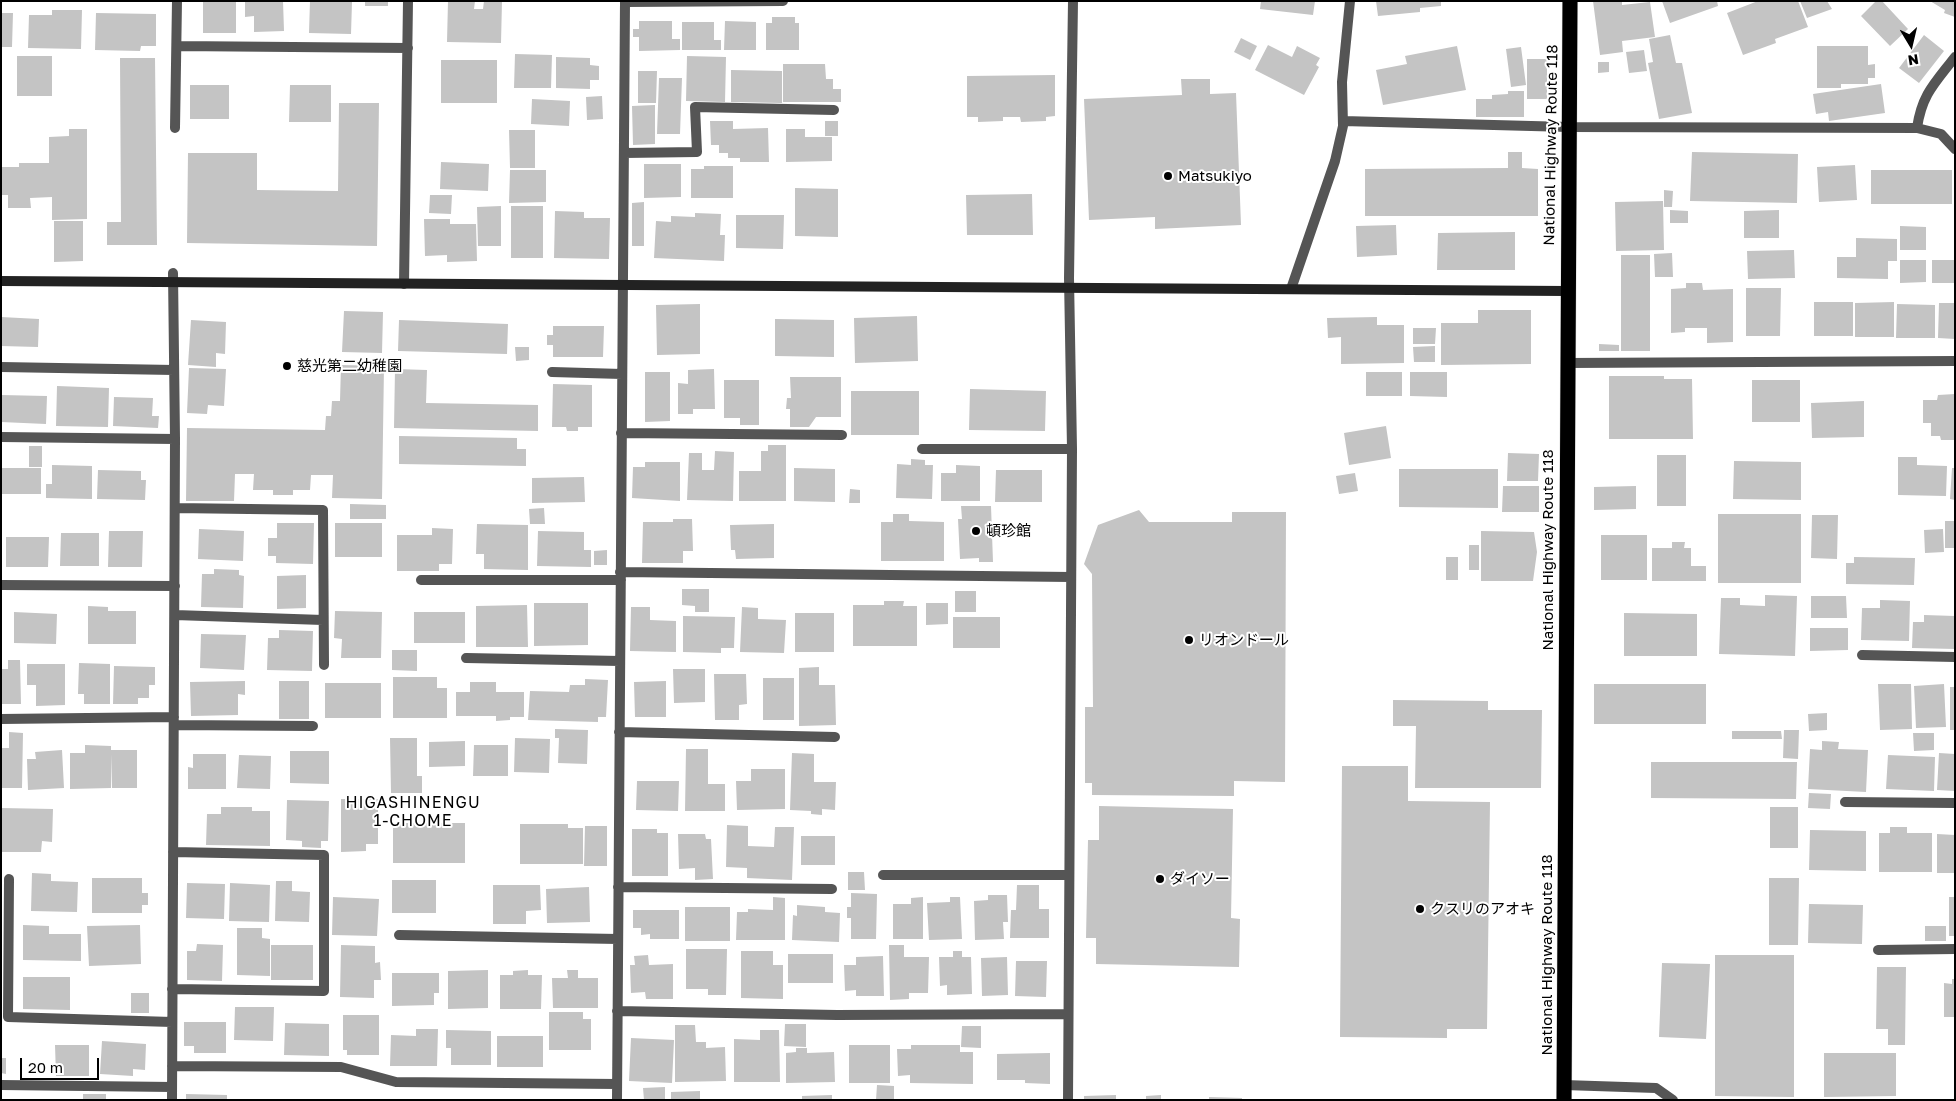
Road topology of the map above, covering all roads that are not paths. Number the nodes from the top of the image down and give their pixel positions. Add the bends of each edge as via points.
1 (177, 1) edge
2 (408, 1) edge
3 (783, 1) edge
4 (1073, 1) edge
5 (1350, 1) edge
6 (1570, 1) edge
7 (625, 2) edge
8 (177, 46) junction
9 (408, 48) junction
10 (1955, 56) edge
11 (834, 110) dead end
12 (1343, 122) junction
13 (1569, 127) junction
14 (175, 128) dead end
15 (1917, 128) junction
16 (1954, 148) edge
17 (624, 154) junction
18 (173, 277) junction
19 (1, 281) edge
20 (404, 284) junction
21 (622, 285) junction
22 (1070, 288) junction
23 (1292, 289) junction
24 (1567, 291) junction
25 (1955, 361) edge
26 (1567, 363) junction
27 (1, 367) edge
28 (174, 370) junction
29 (552, 372) dead end
30 (622, 374) junction
31 (622, 433) junction
32 (842, 435) dead end
33 (1, 437) edge
34 (175, 439) junction
35 (922, 449) dead end
36 (1072, 449) junction
37 (175, 508) junction
38 (620, 576) junction
39 (1071, 577) junction
40 (420, 580) dead end
41 (1, 585) edge
42 (175, 586) junction
43 (174, 615) junction
44 (323, 620) junction
45 (1862, 655) dead end
46 (1955, 657) edge
47 (466, 658) dead end
48 (620, 661) junction
49 (324, 665) dead end
50 (1, 718) edge
51 (174, 721) junction
52 (313, 726) dead end
53 (619, 732) junction
54 (835, 737) dead end
55 (1845, 802) dead end
56 (1955, 803) edge
57 (173, 852) junction
58 (883, 875) dead end
59 (1068, 875) junction
60 (8, 880) dead end
61 (618, 887) junction
62 (832, 889) dead end
63 (399, 935) dead end
64 (618, 939) junction
65 (1955, 949) edge
66 (1878, 950) dead end
67 (172, 989) junction
68 (617, 1011) junction
69 (1067, 1014) junction
70 (172, 1022) junction
71 (172, 1066) junction
72 (617, 1084) junction
73 (1, 1085) edge
74 (172, 1087) junction
75 (1564, 1093) edge
76 (172, 1100) edge
77 (617, 1100) edge
78 (1068, 1100) edge
79 (1673, 1100) edge

1 - 8 street
2 - 9 street
3 - 7 street
4 - 22 street
5 - 12 street via 1342,82
6 - 13 highway, National Highway Route 118
7 - 17 street
8 - 9 street
8 - 14 street
9 - 20 street
10 - 15 street via 1926,95
11 - 17 street via 696,108 697,152
12 - 13 street
12 - 23 street via 1335,161
13 - 15 street
13 - 24 highway, National Highway Route 118
15 - 16 street via 1941,134
17 - 21 street
18 - 19 street
18 - 20 street
18 - 28 street
20 - 21 street
21 - 22 street
21 - 30 street
22 - 23 street
22 - 36 street
23 - 24 street
24 - 26 highway, National Highway Route 118
25 - 26 street
26 - 75 highway, National Highway Route 118
27 - 28 street
28 - 34 street
29 - 30 street
30 - 31 street
31 - 32 street
31 - 38 street
33 - 34 street
34 - 37 street
35 - 36 street
36 - 39 street
37 - 42 street
37 - 44 street via 323,510
38 - 39 street
38 - 40 street
38 - 48 street
39 - 59 street
41 - 42 street
42 - 43 street
43 - 44 street
43 - 51 street
44 - 49 street
45 - 46 street
47 - 48 street
48 - 53 street
50 - 51 street
51 - 52 street
51 - 57 street
53 - 54 street
53 - 61 street
55 - 56 street
57 - 67 street
57 - 67 street via 324,855 324,991
58 - 59 street
59 - 69 street
60 - 70 street via 8,1017
61 - 62 street
61 - 64 street
63 - 64 street
64 - 68 street
65 - 66 street
67 - 70 street
68 - 69 street via 837,1015
68 - 72 street
69 - 78 street
70 - 71 street
71 - 72 street via 341,1067 396,1082
71 - 74 street
72 - 77 street
73 - 74 street
74 - 76 street
75 - 79 street via 1656,1088

